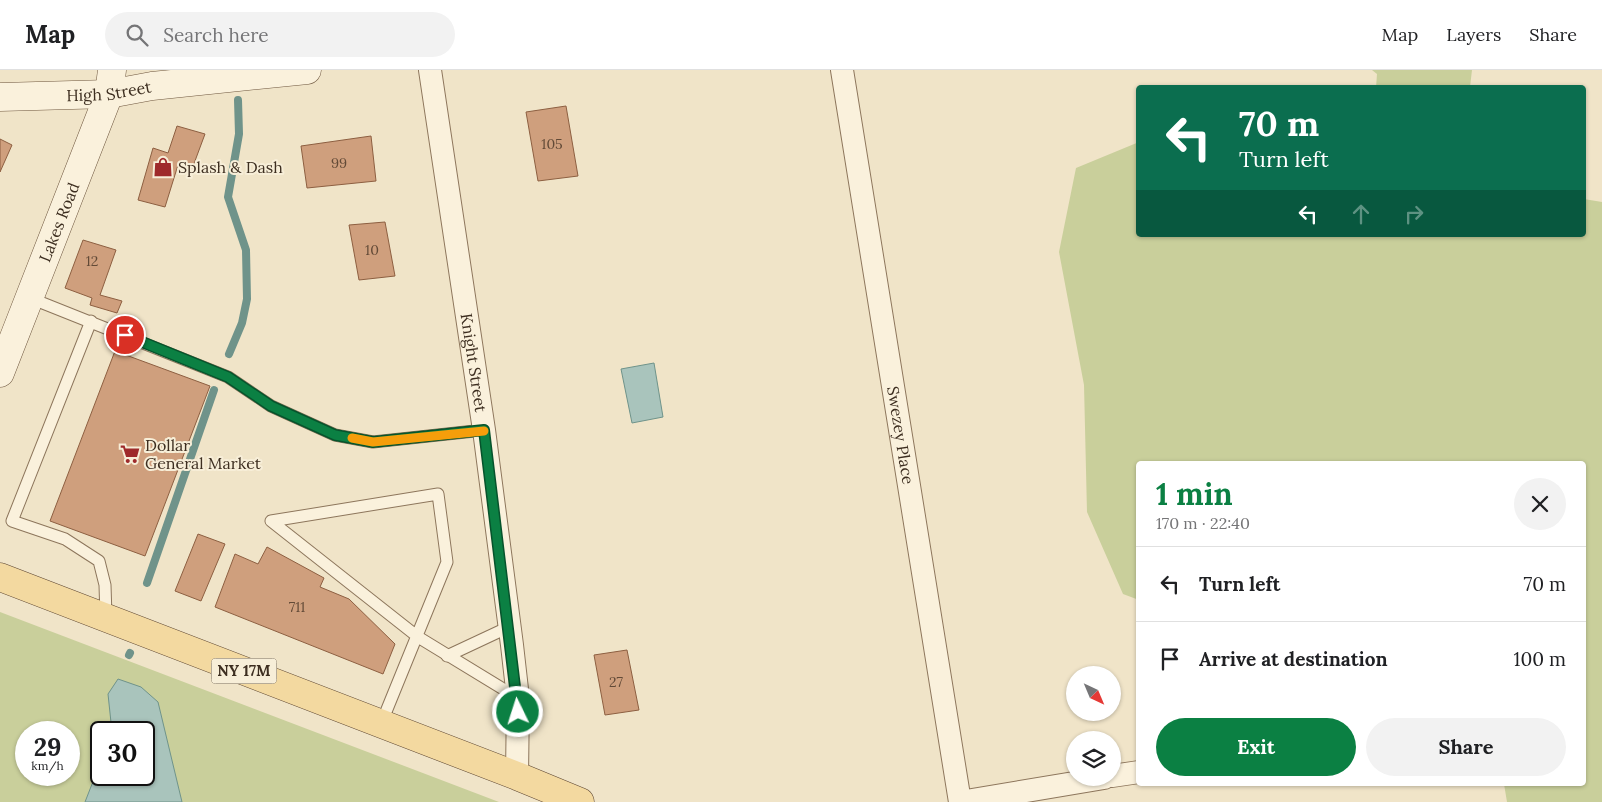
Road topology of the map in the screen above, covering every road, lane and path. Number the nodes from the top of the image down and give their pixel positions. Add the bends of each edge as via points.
1 (307, 70) edge
2 (430, 70) edge
3 (842, 70) edge
4 (110, 82) edge
5 (0, 97) edge
6 (30, 298) junction
7 (91, 321) junction
8 (0, 373) edge
9 (484, 430) junction
10 (0, 577) edge
11 (106, 617) junction
12 (509, 627) junction
13 (418, 637) junction
14 (447, 656) junction
15 (518, 698) junction
16 (382, 724) junction
17 (1136, 772) edge
18 (1121, 775) edge
19 (517, 776) junction
20 (1066, 784) edge
21 (580, 802) edge
22 (960, 802) edge

1 - 4 street, High Street via 152,86
2 - 9 street, Knight Street
3 - 22 street, Swezey Place
4 - 5 street, High Street
4 - 6 street, Lakes Road
6 - 7 lane
6 - 8 street, Lakes Road
7 - 9 lane via 228,377 271,406 335,435 373,442
7 - 11 lane via 12,521 65,539 99,561 105,584
9 - 12 street, Knight Street
10 - 11 main road, NY 17M
11 - 16 main road, NY 17M
12 - 14 lane
12 - 15 street, Knight Street
13 - 13 lane via 447,562 438,494 271,521
13 - 14 lane
13 - 16 lane
14 - 15 lane
15 - 19 street, Knight Street
16 - 19 main road, NY 17M
17 - 18 street
19 - 21 main road, NY 17M
20 - 22 street

